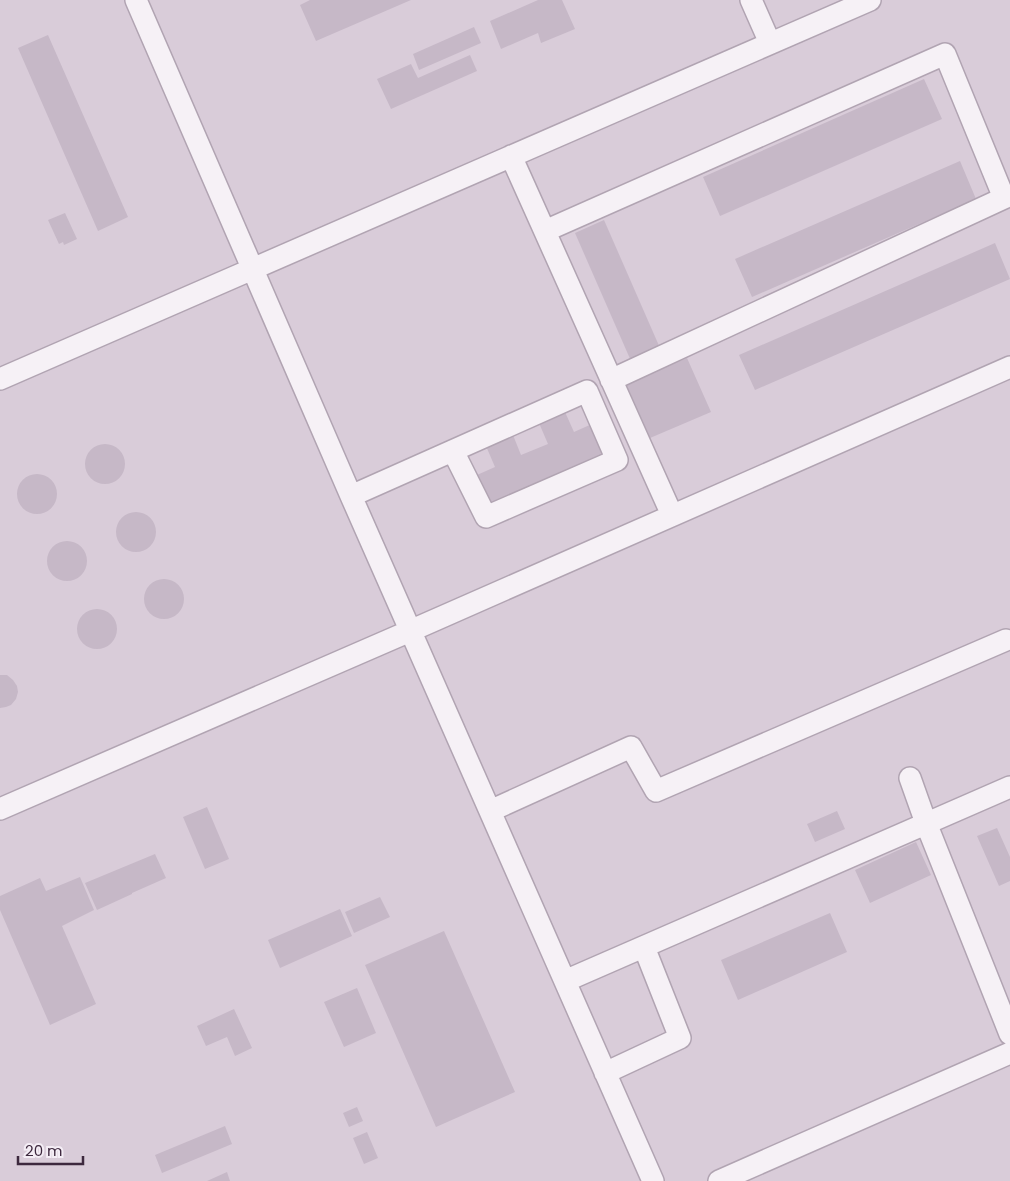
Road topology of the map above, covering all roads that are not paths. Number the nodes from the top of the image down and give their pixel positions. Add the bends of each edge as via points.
1 (136, 0) edge
2 (751, 0) edge
3 (870, 0) edge
4 (770, 43) junction
5 (511, 156) junction
6 (545, 231) junction
7 (252, 269) junction
8 (1008, 374) edge
9 (0, 379) edge
10 (611, 380) junction
11 (453, 450) junction
12 (351, 496) junction
13 (672, 515) junction
14 (410, 630) junction
15 (1006, 640) dead end
16 (910, 778) dead end
17 (1010, 786) edge
18 (0, 809) edge
19 (490, 811) junction
20 (926, 823) junction
21 (644, 947) junction
22 (565, 981) junction
23 (1010, 1034) edge
24 (1010, 1053) edge
25 (605, 1073) junction
26 (653, 1181) edge
27 (718, 1181) edge

1 - 7 lane
2 - 4 lane
3 - 4 lane
4 - 5 lane
5 - 6 lane
5 - 7 lane
6 - 10 lane
6 - 10 lane via 945,54 1004,198
7 - 9 lane
7 - 12 lane
8 - 13 lane
10 - 13 lane
11 - 11 lane via 586,391 617,460 486,516
11 - 12 lane
12 - 14 lane
13 - 14 lane
14 - 18 lane
14 - 19 lane
15 - 19 lane via 656,791 631,747
16 - 20 lane
17 - 20 lane
19 - 22 lane
20 - 21 lane
20 - 23 lane
21 - 22 lane
21 - 25 lane via 680,1038
22 - 25 lane
24 - 27 lane
25 - 26 lane

